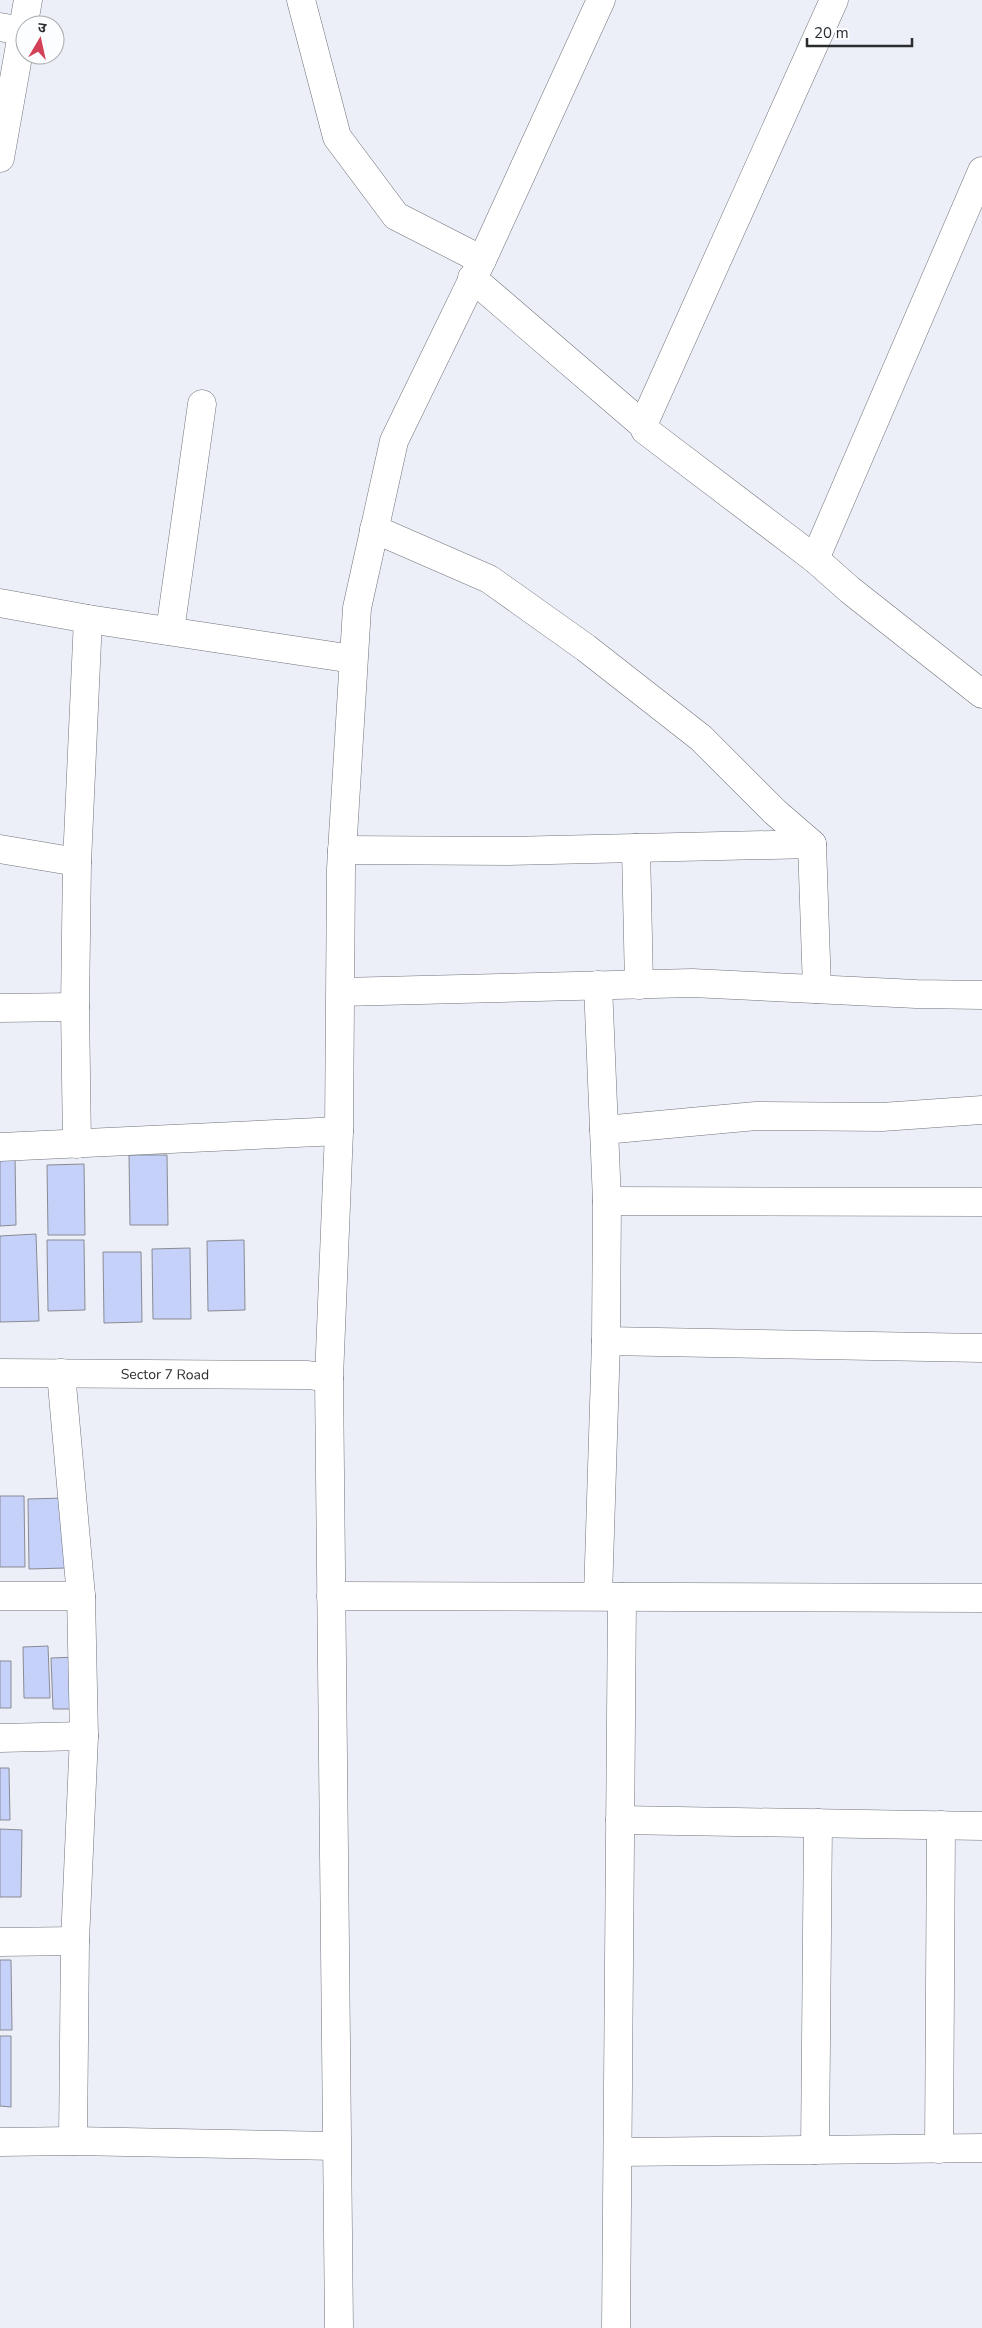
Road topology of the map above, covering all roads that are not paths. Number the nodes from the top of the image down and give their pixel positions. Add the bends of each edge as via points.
1 (28, 0) edge
2 (301, 0) edge
3 (601, 0) edge
4 (834, 0) edge
5 (11, 29) edge
6 (0, 158) edge
7 (982, 170) edge
8 (477, 269) junction
9 (202, 404) dead end
10 (643, 425) junction
11 (374, 529) junction
12 (815, 558) junction
13 (0, 603) edge
14 (88, 619) junction
15 (170, 631) junction
16 (353, 659) junction
17 (982, 694) edge
18 (812, 844) junction
19 (0, 848) edge
20 (636, 848) junction
21 (342, 850) junction
22 (77, 862) junction
23 (639, 984) junction
24 (598, 985) junction
25 (818, 989) junction
26 (341, 992) junction
27 (982, 995) edge
28 (75, 1007) junction
29 (0, 1008) edge
30 (982, 1110) edge
31 (604, 1130) junction
32 (340, 1131) junction
33 (77, 1144) junction
34 (0, 1148) edge
35 (607, 1201) junction
36 (982, 1202) edge
37 (606, 1341) junction
38 (982, 1348) edge
39 (0, 1373) edge
40 (61, 1373) junction
41 (329, 1378) junction
42 (0, 1596) edge
43 (81, 1596) junction
44 (330, 1596) junction
45 (610, 1597) junction
46 (982, 1598) edge
47 (84, 1736) junction
48 (0, 1738) edge
49 (620, 1820) junction
50 (818, 1823) junction
51 (941, 1825) junction
52 (982, 1826) edge
53 (75, 1941) junction
54 (0, 1942) edge
55 (73, 2141) junction
56 (0, 2142) edge
57 (336, 2146) junction
58 (982, 2148) edge
59 (940, 2149) junction
60 (815, 2150) junction
61 (618, 2152) junction
62 (338, 2328) edge
63 (616, 2328) edge

1 - 5 street
2 - 8 street via 337,137 396,216
3 - 8 street
4 - 10 street
5 - 6 street
7 - 12 street
8 - 10 street
8 - 11 street via 394,441
9 - 15 street
10 - 12 street
11 - 16 street via 357,608
11 - 18 street via 489,579 586,648 701,738
12 - 17 street via 850,590
13 - 14 street
14 - 15 street
14 - 22 street
15 - 16 street
16 - 21 street
18 - 20 street
18 - 25 street
19 - 22 street
20 - 21 street
20 - 23 street
21 - 26 street
22 - 28 street
23 - 24 street
23 - 25 street
24 - 26 street
24 - 31 street
25 - 27 street
26 - 32 street
28 - 29 street
28 - 33 street
30 - 31 street via 882,1117 756,1116
31 - 35 street
32 - 33 street
32 - 41 street
33 - 34 street
35 - 36 street
35 - 37 street
37 - 38 street
37 - 45 street
39 - 40 street, Sector 7 Road
40 - 41 street, Sector 7 Road via 308,1375
40 - 43 street
41 - 44 street
42 - 43 street
43 - 47 street
44 - 45 street
44 - 57 street
45 - 46 street
45 - 49 street
47 - 48 street
47 - 53 street
49 - 50 street
49 - 61 street
50 - 51 street
50 - 60 street
51 - 52 street
51 - 59 street
53 - 54 street
53 - 55 street
55 - 56 street
55 - 57 street
57 - 62 street
58 - 59 street
59 - 60 street
60 - 61 street
61 - 63 street

